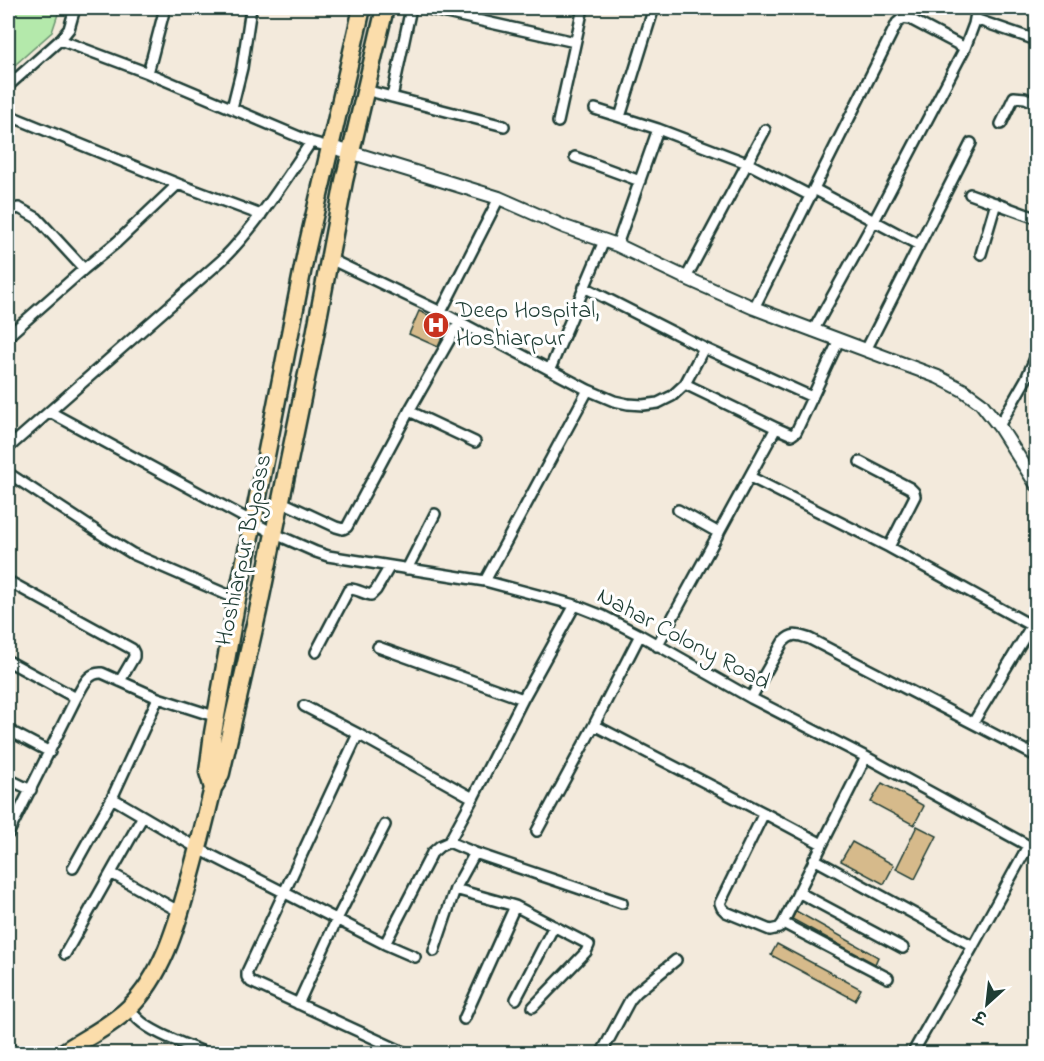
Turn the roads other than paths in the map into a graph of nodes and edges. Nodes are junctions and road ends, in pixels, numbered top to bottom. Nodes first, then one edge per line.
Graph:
1 (75, 8) edge
2 (165, 8) edge
3 (250, 8) edge
4 (362, 8) edge
5 (385, 8) edge
6 (411, 8) edge
7 (424, 8) edge
8 (583, 8) edge
9 (977, 8) edge
10 (652, 14) dead end
11 (975, 19) junction
12 (60, 40) junction
13 (1036, 40) edge
14 (575, 42) junction
15 (966, 48) junction
16 (148, 73) junction
17 (8, 86) edge
18 (365, 90) junction
19 (392, 96) junction
20 (1036, 103) edge
21 (232, 108) junction
22 (595, 109) dead end
23 (8, 115) edge
24 (620, 117) junction
25 (558, 122) dead end
26 (1001, 124) dead end
27 (504, 126) dead end
28 (658, 129) junction
29 (765, 130) dead end
30 (311, 142) junction
31 (971, 143) dead end
32 (330, 147) junction
33 (350, 152) junction
34 (575, 158) dead end
35 (747, 163) junction
36 (639, 181) junction
37 (178, 184) junction
38 (812, 193) junction
39 (970, 194) dead end
40 (500, 198) junction
41 (996, 203) junction
42 (8, 210) edge
43 (261, 215) junction
44 (1036, 218) edge
45 (874, 221) junction
46 (611, 243) junction
47 (919, 245) junction
48 (981, 254) dead end
49 (330, 259) junction
50 (84, 269) junction
51 (686, 278) junction
52 (584, 287) junction
53 (754, 308) junction
54 (441, 312) junction
55 (459, 323) junction
56 (813, 331) junction
57 (8, 336) edge
58 (839, 340) junction
59 (704, 348) junction
60 (866, 350) junction
61 (1036, 356) edge
62 (550, 369) junction
63 (1026, 379) junction
64 (686, 384) junction
65 (1036, 385) edge
66 (588, 390) junction
67 (812, 397) junction
68 (409, 411) junction
69 (50, 412) junction
70 (999, 426) junction
71 (776, 428) junction
72 (474, 441) dead end
73 (8, 448) edge
74 (860, 462) dead end
75 (8, 472) edge
76 (750, 477) junction
77 (1036, 484) edge
78 (280, 501) junction
79 (678, 510) dead end
80 (435, 514) dead end
81 (253, 522) junction
82 (273, 533) junction
83 (719, 533) junction
84 (889, 547) junction
85 (390, 566) junction
86 (407, 569) junction
87 (8, 581) edge
88 (484, 581) junction
89 (237, 599) junction
90 (575, 605) junction
91 (1034, 622) edge
92 (640, 635) junction
93 (657, 646) junction
94 (378, 647) dead end
95 (316, 652) dead end
96 (8, 661) edge
97 (120, 681) junction
98 (76, 698) junction
99 (158, 698) junction
100 (751, 698) junction
101 (523, 699) junction
102 (304, 706) dead end
103 (217, 717) junction
104 (973, 723) junction
105 (594, 724) junction
106 (8, 730) edge
107 (358, 734) junction
108 (50, 752) junction
109 (1036, 756) edge
110 (866, 757) junction
111 (8, 778) edge
112 (213, 788) junction
113 (31, 790) junction
114 (112, 798) junction
115 (473, 798) junction
116 (764, 813) junction
117 (143, 816) junction
118 (385, 825) dead end
119 (537, 831) dead end
120 (8, 834) edge
121 (449, 842) junction
122 (822, 844) junction
123 (1032, 848) edge
124 (199, 849) junction
125 (475, 853) junction
126 (814, 859) junction
127 (73, 868) dead end
128 (111, 873) junction
129 (455, 889) junction
130 (284, 892) junction
131 (798, 892) junction
132 (622, 903) dead end
133 (515, 906) junction
134 (180, 912) junction
135 (337, 919) junction
136 (783, 922) junction
137 (554, 926) junction
138 (385, 944) junction
139 (973, 946) junction
140 (903, 948) dead end
141 (434, 951) dead end
142 (65, 954) dead end
143 (415, 957) dead end
144 (675, 960) dead end
145 (888, 978) dead end
146 (516, 999) dead end
147 (298, 1004) junction
148 (533, 1007) dead end
149 (130, 1008) junction
150 (464, 1019) dead end
151 (8, 1048) edge
152 (11, 1053) edge
153 (61, 1053) edge
154 (208, 1053) edge
155 (408, 1053) edge
156 (601, 1053) edge
157 (912, 1053) edge

1 - 12 street
2 - 16 street
3 - 21 street
4 - 32 highway
5 - 18 highway, Hoshiarpur Bypass
6 - 19 street
7 - 14 street
8 - 14 street
9 - 11 street
10 - 24 street
11 - 13 street
11 - 15 street
12 - 16 street
12 - 17 street
14 - 25 street
15 - 38 street
15 - 45 street
16 - 21 street
18 - 19 street
18 - 33 highway, Hoshiarpur Bypass
19 - 27 street
20 - 26 street
21 - 30 street
22 - 24 street
23 - 37 street
24 - 28 street
28 - 35 street
28 - 36 street
29 - 35 street
30 - 32 street
30 - 43 street
31 - 47 street
32 - 33 street
32 - 81 highway
33 - 40 street
33 - 49 highway, Hoshiarpur Bypass
34 - 36 street
35 - 38 street
35 - 51 street
36 - 46 street
37 - 43 street
37 - 50 street
38 - 45 street
38 - 53 street
39 - 41 street
40 - 46 street
40 - 54 street
41 - 44 street
41 - 48 street
42 - 50 street
43 - 69 street
45 - 47 street
45 - 56 street
46 - 51 street
46 - 52 street
47 - 60 street
49 - 54 street
49 - 78 highway, Hoshiarpur Bypass
50 - 57 street
51 - 53 street
52 - 59 street
52 - 62 street
53 - 56 street
54 - 55 street
55 - 62 street
55 - 68 street
56 - 58 street
58 - 60 street
58 - 67 street
59 - 64 street
59 - 67 street
60 - 70 street
61 - 63 street
62 - 66 street
63 - 65 street
63 - 70 street
64 - 66 street
64 - 71 street
66 - 88 street
67 - 71 street
68 - 72 street
68 - 78 street
69 - 73 street
69 - 81 street, Nahar Colony Road
70 - 77 street
71 - 76 street
74 - 84 street
75 - 89 street
76 - 83 street
76 - 84 street
78 - 82 highway, Hoshiarpur Bypass
79 - 83 street
80 - 86 street
81 - 82 street, Nahar Colony Road
81 - 89 highway
82 - 85 street, Nahar Colony Road
82 - 112 highway, Hoshiarpur Bypass
83 - 93 street
84 - 91 street
85 - 86 street, Nahar Colony Road
85 - 95 street
86 - 88 street, Nahar Colony Road
87 - 97 street
88 - 90 street, Nahar Colony Road
89 - 103 highway
90 - 92 street, Nahar Colony Road
90 - 101 street
91 - 104 street
92 - 93 street, Nahar Colony Road
92 - 105 street
93 - 100 street, Nahar Colony Road
94 - 101 street
96 - 98 street
97 - 98 street
97 - 99 street
98 - 108 street
99 - 103 street
99 - 114 street
100 - 104 street
100 - 110 street, Nahar Colony Road
101 - 115 street
102 - 107 street
103 - 112 highway
104 - 109 street
105 - 116 street
105 - 119 street
106 - 108 street
107 - 115 street
107 - 130 street
108 - 113 street
110 - 122 street
110 - 123 street, Nahar Colony Road
111 - 113 street
112 - 124 highway, Hoshiarpur Bypass
113 - 120 street
114 - 117 street
114 - 127 street
115 - 121 street
116 - 122 street
116 - 136 street
117 - 124 street
117 - 128 street
118 - 135 street
121 - 125 street
121 - 138 street
122 - 126 street
123 - 139 street
124 - 130 street
124 - 134 highway, Hoshiarpur Bypass
125 - 129 street
125 - 132 street
126 - 131 street
126 - 139 street
128 - 134 street
128 - 142 street
129 - 133 street
129 - 141 street
130 - 135 street
130 - 147 street
131 - 136 street
131 - 140 street
133 - 137 street
133 - 150 street
134 - 149 highway, Hoshiarpur Bypass
135 - 138 street
135 - 147 street
136 - 145 street
137 - 146 street
137 - 148 street
138 - 143 street
139 - 157 street
144 - 156 street
147 - 155 street
149 - 153 highway, Hoshiarpur Bypass
149 - 154 street
151 - 152 street

